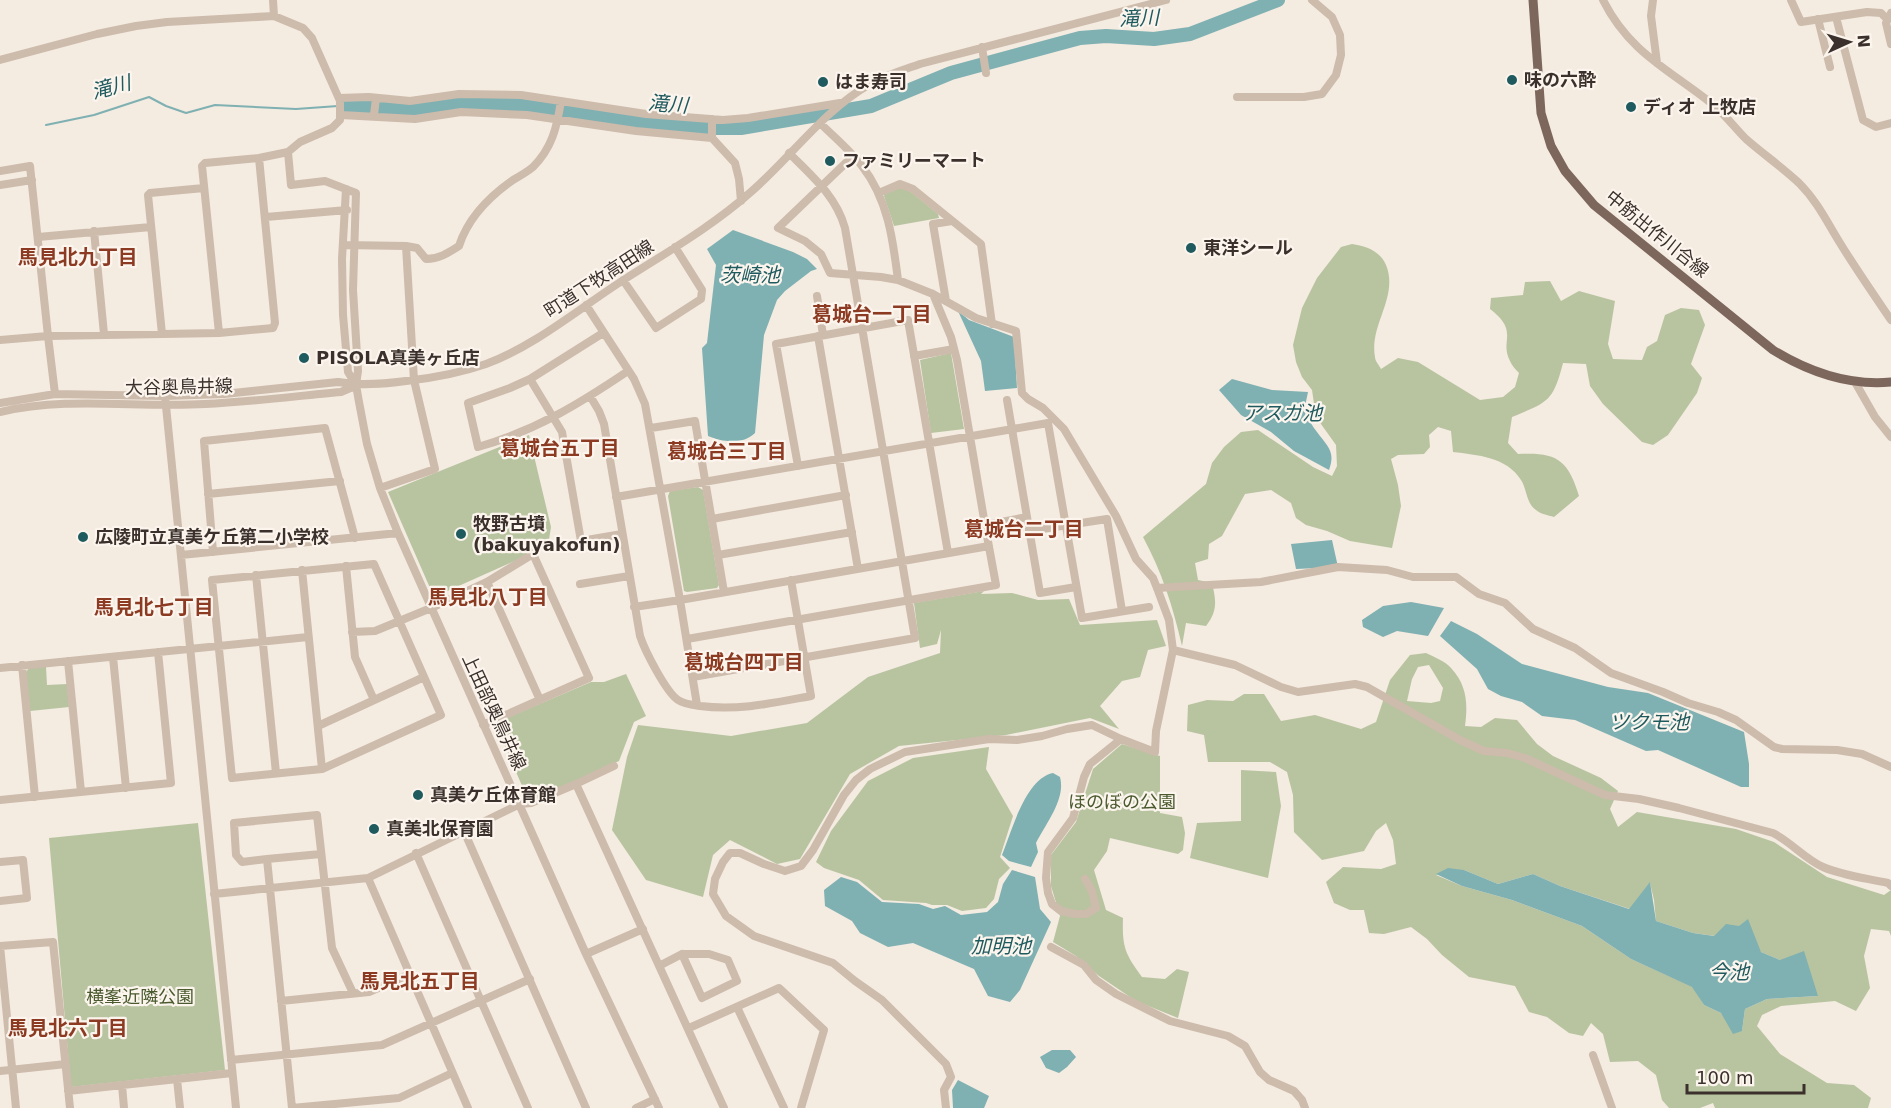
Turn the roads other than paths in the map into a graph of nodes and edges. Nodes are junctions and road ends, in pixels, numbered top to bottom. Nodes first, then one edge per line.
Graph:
1 (273, 0) edge
2 (1166, 0) edge
3 (1313, 0) edge
4 (1533, 0) edge
5 (1603, 0) edge
6 (1653, 0) edge
7 (1791, 0) edge
8 (1153, 2) edge
9 (274, 16) junction
10 (1889, 16) edge
11 (1836, 17) junction
12 (1818, 20) junction
13 (1891, 44) edge
14 (982, 51) junction
15 (0, 60) edge
16 (1657, 63) junction
17 (1830, 67) dead end
18 (986, 73) dead end
19 (1237, 97) dead end
20 (376, 98) junction
21 (340, 100) junction
22 (561, 101) junction
23 (842, 103) junction
24 (340, 115) junction
25 (374, 116) junction
26 (558, 119) junction
27 (712, 119) junction
28 (820, 123) junction
29 (1891, 123) edge
30 (712, 138) junction
31 (288, 152) junction
32 (789, 153) junction
33 (854, 156) junction
34 (259, 158) junction
35 (0, 171) edge
36 (32, 180) junction
37 (0, 185) edge
38 (822, 186) junction
39 (204, 188) junction
40 (345, 189) junction
41 (879, 193) junction
42 (741, 201) junction
43 (355, 209) junction
44 (345, 210) junction
45 (266, 217) junction
46 (952, 221) junction
47 (151, 226) junction
48 (94, 231) junction
49 (38, 237) junction
50 (343, 245) junction
51 (353, 245) junction
52 (406, 246) junction
53 (675, 248) junction
54 (853, 274) junction
55 (623, 280) junction
56 (898, 280) junction
57 (933, 294) junction
58 (817, 296) dead end
59 (946, 301) junction
60 (586, 305) junction
61 (1891, 320) edge
62 (992, 324) junction
63 (863, 328) junction
64 (219, 333) junction
65 (603, 333) junction
66 (104, 334) junction
67 (162, 334) junction
68 (48, 336) junction
69 (820, 336) junction
70 (0, 340) edge
71 (954, 348) junction
72 (914, 356) junction
73 (628, 371) junction
74 (530, 379) junction
75 (414, 380) junction
76 (1856, 382) junction
77 (1891, 382) edge
78 (357, 385) junction
79 (55, 394) junction
80 (590, 396) junction
81 (165, 400) junction
82 (1007, 400) dead end
83 (0, 403) edge
84 (0, 412) edge
85 (555, 417) junction
86 (651, 428) junction
87 (1012, 429) junction
88 (970, 436) junction
89 (1891, 437) edge
90 (929, 443) junction
91 (884, 451) junction
92 (840, 458) junction
93 (798, 466) junction
94 (340, 481) junction
95 (705, 482) junction
96 (380, 488) junction
97 (660, 489) junction
98 (208, 494) junction
99 (846, 495) junction
100 (616, 496) junction
101 (1027, 518) junction
102 (712, 519) junction
103 (985, 525) junction
104 (1065, 525) junction
105 (1029, 531) junction
106 (852, 532) junction
107 (398, 533) junction
108 (622, 534) junction
109 (355, 538) junction
110 (989, 546) junction
111 (213, 552) junction
112 (948, 553) junction
113 (181, 555) junction
114 (718, 555) junction
115 (902, 561) junction
116 (346, 566) junction
117 (858, 568) junction
118 (302, 570) junction
119 (256, 575) junction
120 (629, 576) junction
121 (791, 580) junction
122 (487, 582) junction
123 (580, 584) dead end
124 (1076, 587) junction
125 (1157, 588) junction
126 (724, 592) junction
127 (680, 600) junction
128 (909, 600) junction
129 (634, 607) junction
130 (1149, 607) dead end
131 (430, 608) junction
132 (1122, 611) junction
133 (798, 620) junction
134 (398, 621) junction
135 (352, 632) junction
136 (308, 637) junction
137 (687, 639) junction
138 (263, 642) junction
139 (218, 646) junction
140 (190, 649) junction
141 (1173, 650) junction
142 (159, 652) junction
143 (113, 657) junction
144 (804, 658) junction
145 (68, 661) junction
146 (22, 665) junction
147 (0, 668) edge
148 (424, 677) junction
149 (693, 677) junction
150 (374, 700) junction
151 (540, 700) junction
152 (697, 705) junction
153 (483, 725) junction
154 (318, 726) junction
155 (1121, 739) junction
156 (614, 766) dead end
157 (1891, 766) edge
158 (322, 769) junction
159 (276, 773) junction
160 (576, 784) junction
161 (126, 788) junction
162 (81, 792) junction
163 (35, 797) junction
164 (0, 800) edge
165 (520, 804) junction
166 (464, 831) junction
167 (416, 853) junction
168 (321, 854) junction
169 (267, 859) junction
170 (0, 862) edge
171 (368, 878) junction
172 (1085, 879) dead end
173 (325, 883) junction
174 (1891, 886) edge
175 (270, 888) junction
176 (214, 894) junction
177 (0, 901) edge
178 (643, 929) junction
179 (0, 946) edge
180 (1051, 947) dead end
181 (586, 954) junction
182 (682, 954) junction
183 (659, 966) junction
184 (410, 974) junction
185 (530, 979) junction
186 (353, 993) junction
187 (281, 1001) junction
188 (481, 1002) junction
189 (737, 1007) junction
190 (432, 1024) junction
191 (689, 1028) junction
192 (287, 1055) junction
193 (1593, 1055) dead end
194 (231, 1060) junction
195 (66, 1064) junction
196 (12, 1070) junction
197 (0, 1071) edge
198 (232, 1072) junction
199 (452, 1073) junction
200 (177, 1079) junction
201 (122, 1085) junction
202 (68, 1091) junction
203 (399, 1098) junction
204 (655, 1099) junction
205 (347, 1106) edge
206 (16, 1108) edge
207 (70, 1108) edge
208 (124, 1108) edge
209 (180, 1108) edge
210 (236, 1108) edge
211 (403, 1108) edge
212 (468, 1108) edge
213 (528, 1108) edge
214 (586, 1108) edge
215 (636, 1108) edge
216 (659, 1108) edge
217 (724, 1108) edge
218 (784, 1108) edge
219 (801, 1108) edge
220 (946, 1108) edge
221 (1305, 1108) edge
222 (1612, 1108) edge

1 - 9 street
2 - 8 street, 町道下牧高田線
3 - 19 street
4 - 76 main road, 中筋出作川合線
5 - 16 street
6 - 16 street
7 - 12 street
8 - 14 street, 町道下牧高田線
9 - 15 street
9 - 21 street
10 - 11 street
10 - 13 street
11 - 12 street
11 - 29 street
12 - 17 street
14 - 18 street
14 - 23 street, 町道下牧高田線
16 - 61 street
20 - 21 street
20 - 22 street
20 - 25 street
21 - 24 street
22 - 26 street
22 - 27 street
23 - 27 street
23 - 28 street, 町道下牧高田線
24 - 25 street
24 - 31 street
25 - 26 street
26 - 30 street
26 - 52 street
27 - 30 street
28 - 32 street, 町道下牧高田線
28 - 33 street
30 - 42 street
31 - 34 street
31 - 40 street
32 - 38 street
32 - 42 street, 町道下牧高田線
33 - 38 street
33 - 41 street
34 - 39 street
34 - 45 street
35 - 36 street
36 - 37 street
36 - 49 street
38 - 54 street
38 - 54 street
39 - 47 street
39 - 64 street
40 - 43 street
40 - 44 street
41 - 46 street
41 - 56 street
42 - 53 street, 町道下牧高田線
43 - 44 street
43 - 51 street
44 - 45 street
44 - 50 street
45 - 64 street
46 - 59 street
46 - 62 street
47 - 48 street
47 - 67 street
48 - 49 street
48 - 66 street
49 - 68 street
50 - 51 street
50 - 78 street
51 - 52 street
51 - 78 street
52 - 75 street
53 - 55 street, 町道下牧高田線
53 - 55 street
54 - 56 street
54 - 63 street
55 - 60 street, 町道下牧高田線
56 - 57 street
57 - 59 street
57 - 71 street
58 - 69 street
59 - 62 street
60 - 65 street
60 - 75 street, 町道下牧高田線
62 - 125 street
63 - 69 street
63 - 72 street
63 - 91 street
64 - 67 street
65 - 73 street
65 - 74 street
66 - 67 street
66 - 68 street
68 - 70 street
68 - 79 street
69 - 92 street
69 - 93 street
71 - 72 street
71 - 88 street
72 - 90 street
73 - 80 street
73 - 86 street
74 - 85 street
74 - 85 street
75 - 78 street, 町道下牧高田線
75 - 96 street
76 - 77 main road, 中筋出作川合線
76 - 89 street
78 - 81 street, 町道下牧高田線
78 - 96 street, 上田部奥鳥井線
79 - 81 street
79 - 83 street
80 - 85 street
80 - 100 street
81 - 84 street, 大谷奥鳥井線
81 - 113 street
82 - 87 street
85 - 108 street
86 - 95 street
86 - 97 street
87 - 88 street
87 - 101 street
87 - 104 street
88 - 90 street
88 - 103 street
90 - 91 street
90 - 112 street
91 - 92 street
91 - 115 street
92 - 93 street
92 - 99 street
93 - 95 street
94 - 98 street
94 - 98 street
94 - 109 street
95 - 97 street
95 - 102 street
96 - 107 street, 上田部奥鳥井線
97 - 100 street
97 - 127 street
98 - 111 street
99 - 102 street
99 - 106 street
100 - 108 street
101 - 103 street
101 - 105 street
102 - 114 street
103 - 110 street
104 - 105 street
104 - 124 street
104 - 132 street
105 - 124 street
106 - 114 street
106 - 117 street
107 - 109 street
107 - 131 street, 上田部奥鳥井線
108 - 120 street
109 - 111 street
110 - 112 street
110 - 128 street
111 - 113 street
112 - 115 street
113 - 140 street
114 - 126 street
115 - 117 street
115 - 128 street
116 - 118 street
116 - 134 street
116 - 135 street
117 - 121 street
118 - 119 street
118 - 136 street
119 - 138 street
119 - 139 street
120 - 123 street
120 - 129 street
121 - 126 street
121 - 133 street
122 - 131 street
122 - 151 street
122 - 151 street
124 - 132 street
125 - 141 street
125 - 157 street
126 - 127 street
127 - 129 street
127 - 137 street
128 - 133 street
128 - 144 street
129 - 152 street
130 - 132 street
131 - 134 street
131 - 153 street, 上田部奥鳥井線
133 - 137 street
133 - 144 street
134 - 135 street
134 - 148 street
135 - 150 street
136 - 138 street
136 - 154 street
137 - 149 street
138 - 139 street
138 - 159 street
139 - 140 street
139 - 159 street
140 - 142 street
140 - 176 street
141 - 155 street
141 - 174 street
142 - 143 street
142 - 161 street
143 - 145 street
143 - 161 street
144 - 149 street
144 - 152 street
145 - 146 street
145 - 162 street
146 - 147 street
146 - 163 street
148 - 150 street
148 - 158 street
149 - 152 street
150 - 154 street
151 - 153 street
153 - 165 street, 上田部奥鳥井線
154 - 158 street
155 - 172 street
155 - 220 street
156 - 160 street
158 - 159 street
160 - 165 street
160 - 178 street
161 - 162 street
162 - 163 street
163 - 164 street
165 - 166 street
165 - 181 street, 上田部奥鳥井線
166 - 167 street
166 - 185 street
167 - 171 street
167 - 188 street
168 - 169 street
168 - 169 street
168 - 173 street
169 - 175 street
170 - 177 street
171 - 173 street
171 - 184 street
173 - 175 street
173 - 186 street
175 - 176 street
175 - 187 street
176 - 194 street
178 - 181 street
178 - 183 street
179 - 195 street
179 - 196 street
180 - 221 street
181 - 204 street, 上田部奥鳥井線
182 - 182 street
182 - 183 street
183 - 191 street
184 - 186 street
184 - 190 street
185 - 188 street
185 - 214 street
186 - 187 street
187 - 192 street
188 - 190 street
188 - 213 street
189 - 191 street
189 - 218 street
189 - 219 street
190 - 192 street
190 - 199 street
191 - 217 street
192 - 194 street
192 - 205 street
193 - 222 street
194 - 198 street
195 - 196 street
195 - 202 street
196 - 197 street
196 - 206 street
198 - 200 street
198 - 210 street
199 - 203 street
199 - 212 street
200 - 201 street
200 - 209 street
201 - 202 street
201 - 208 street
202 - 207 street
203 - 205 street
203 - 211 street
204 - 215 street
204 - 216 street, 上田部奥鳥井線

